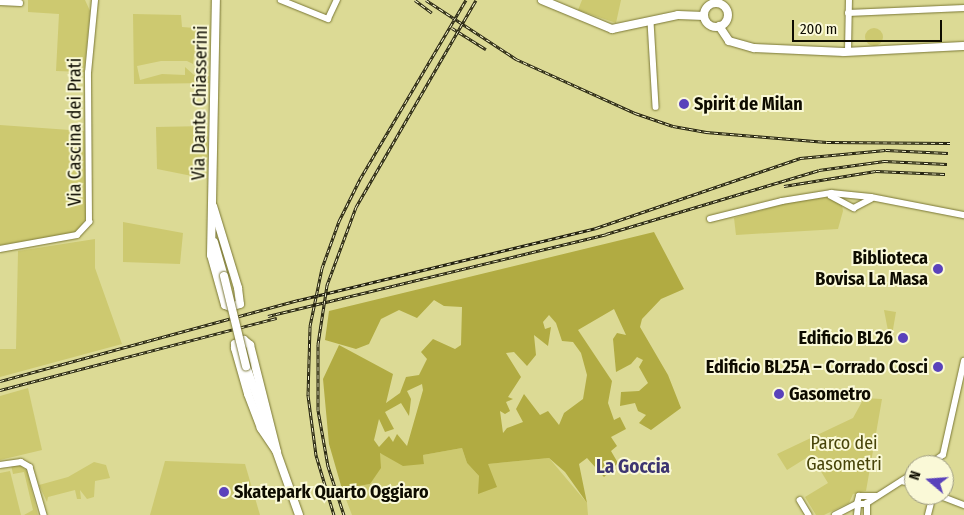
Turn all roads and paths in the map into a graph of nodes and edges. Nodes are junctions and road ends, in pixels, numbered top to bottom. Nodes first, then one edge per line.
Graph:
1 (216, 0) edge
2 (281, 0) edge
3 (337, 0) edge
4 (542, 0) edge
5 (849, 0) edge
6 (0, 2) edge
7 (20, 2) dead end
8 (93, 2) edge
9 (723, 3) edge
10 (964, 8) edge
11 (848, 13) junction
12 (704, 16) junction
13 (651, 22) junction
14 (719, 26) junction
15 (964, 46) edge
16 (848, 52) junction
17 (656, 106) dead end
18 (826, 195) junction
19 (850, 195) junction
20 (858, 196) junction
21 (875, 199) junction
22 (847, 204) junction
23 (860, 204) junction
24 (213, 206) junction
25 (964, 215) edge
26 (710, 219) dead end
27 (211, 236) junction
28 (224, 240) junction
29 (0, 249) edge
30 (224, 276) junction
31 (964, 361) edge
32 (277, 452) junction
33 (942, 455) edge
34 (0, 465) edge
35 (902, 481) edge
36 (864, 496) junction
37 (876, 496) junction
38 (800, 500) dead end
39 (867, 503) junction
40 (858, 505) junction
41 (837, 514) edge
42 (44, 515) edge
43 (299, 515) edge
44 (809, 515) edge
45 (849, 515) edge
46 (857, 515) edge
47 (867, 515) edge

1 - 24 street, Via Dante Chiasserini
2 - 3 street
4 - 13 street
5 - 11 street
6 - 7 street
8 - 29 street, Via Cascina dei Prati
9 - 12 street
9 - 14 street
10 - 11 street
11 - 16 street
12 - 13 street
12 - 14 street
13 - 17 street
14 - 16 street
15 - 16 street
18 - 19 street
18 - 22 street
18 - 26 street
19 - 20 street
19 - 22 street
20 - 21 street
20 - 23 street
21 - 23 street
21 - 25 street
22 - 23 street
24 - 27 street, Via Dante Chiasserini
24 - 28 street, Via Dante Chiasserini
27 - 28 street
27 - 28 street
27 - 30 street, Via Dante Chiasserini
28 - 30 street, Via Dante Chiasserini
30 - 32 street, Via Dante Chiasserini, bridge
31 - 33 street
32 - 32 street
32 - 43 street, Via Dante Chiasserini
34 - 42 street
35 - 37 street
36 - 37 street
36 - 39 street
36 - 40 street
37 - 39 street
38 - 44 street
39 - 40 street
39 - 47 street
40 - 41 street
40 - 46 street
41 - 45 street

